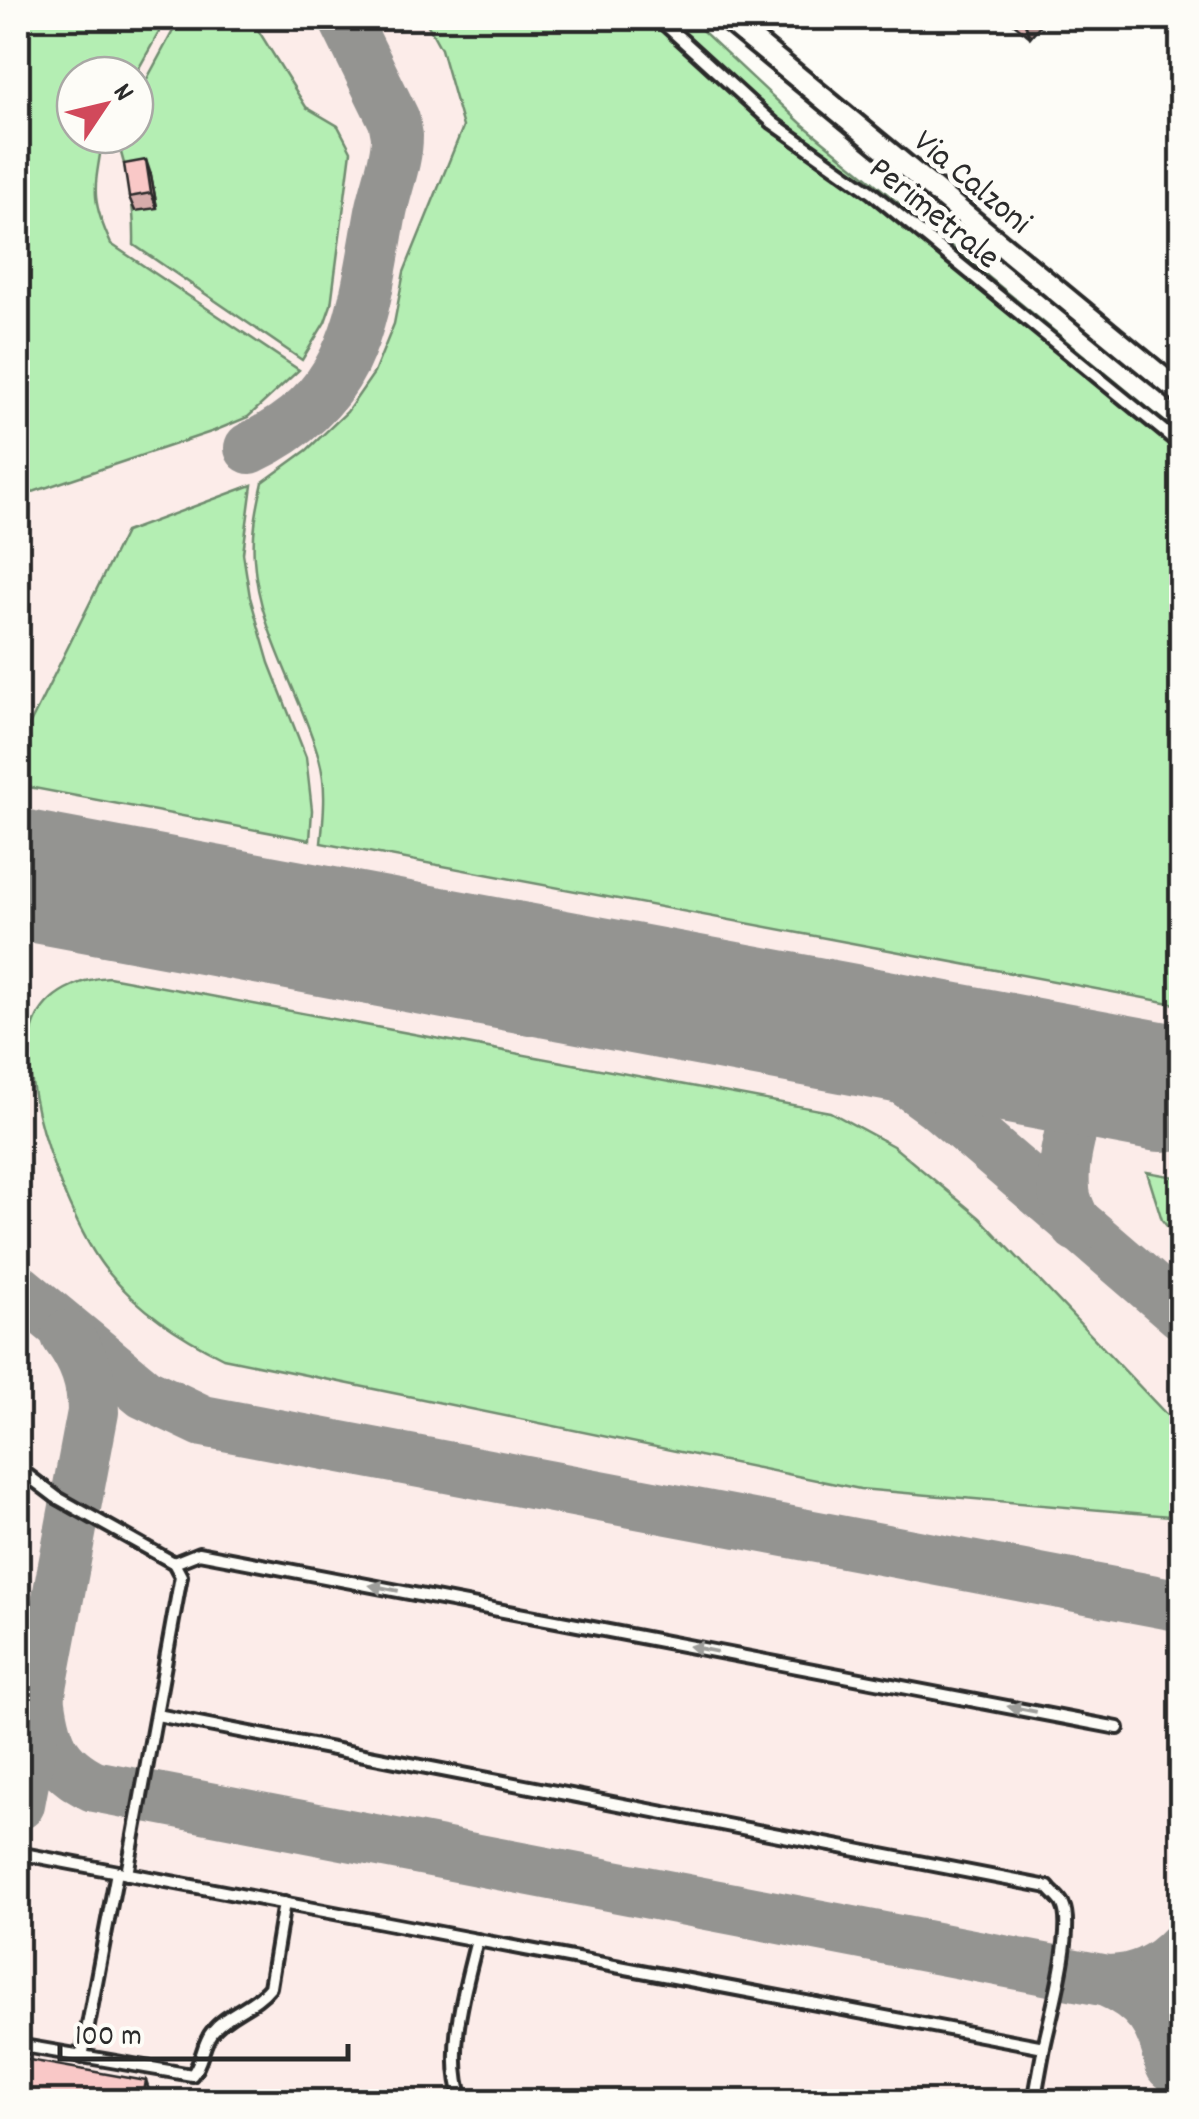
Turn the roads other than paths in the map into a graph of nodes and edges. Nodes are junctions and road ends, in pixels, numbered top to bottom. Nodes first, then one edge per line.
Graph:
1 (658, 18) edge
2 (726, 18) edge
3 (1182, 394) edge
4 (1182, 446) edge
5 (18, 1468) edge
6 (174, 1563) junction
7 (157, 1715) junction
8 (1118, 1728) dead end
9 (18, 1853) edge
10 (122, 1873) junction
11 (284, 1904) junction
12 (477, 1940) junction
13 (18, 2045) edge
14 (1044, 2047) junction
15 (82, 2058) junction
16 (462, 2102) edge
17 (1034, 2102) edge

1 - 4 lane, Perimetrale
2 - 3 street, Via Calzoni
5 - 6 lane
6 - 7 lane
8 -> 6 lane
7 - 10 lane
7 - 14 lane
9 - 10 lane
10 - 11 lane
10 - 15 lane
11 - 12 lane
11 - 15 lane
12 - 14 lane
12 - 16 lane
13 - 15 lane
14 - 17 lane

